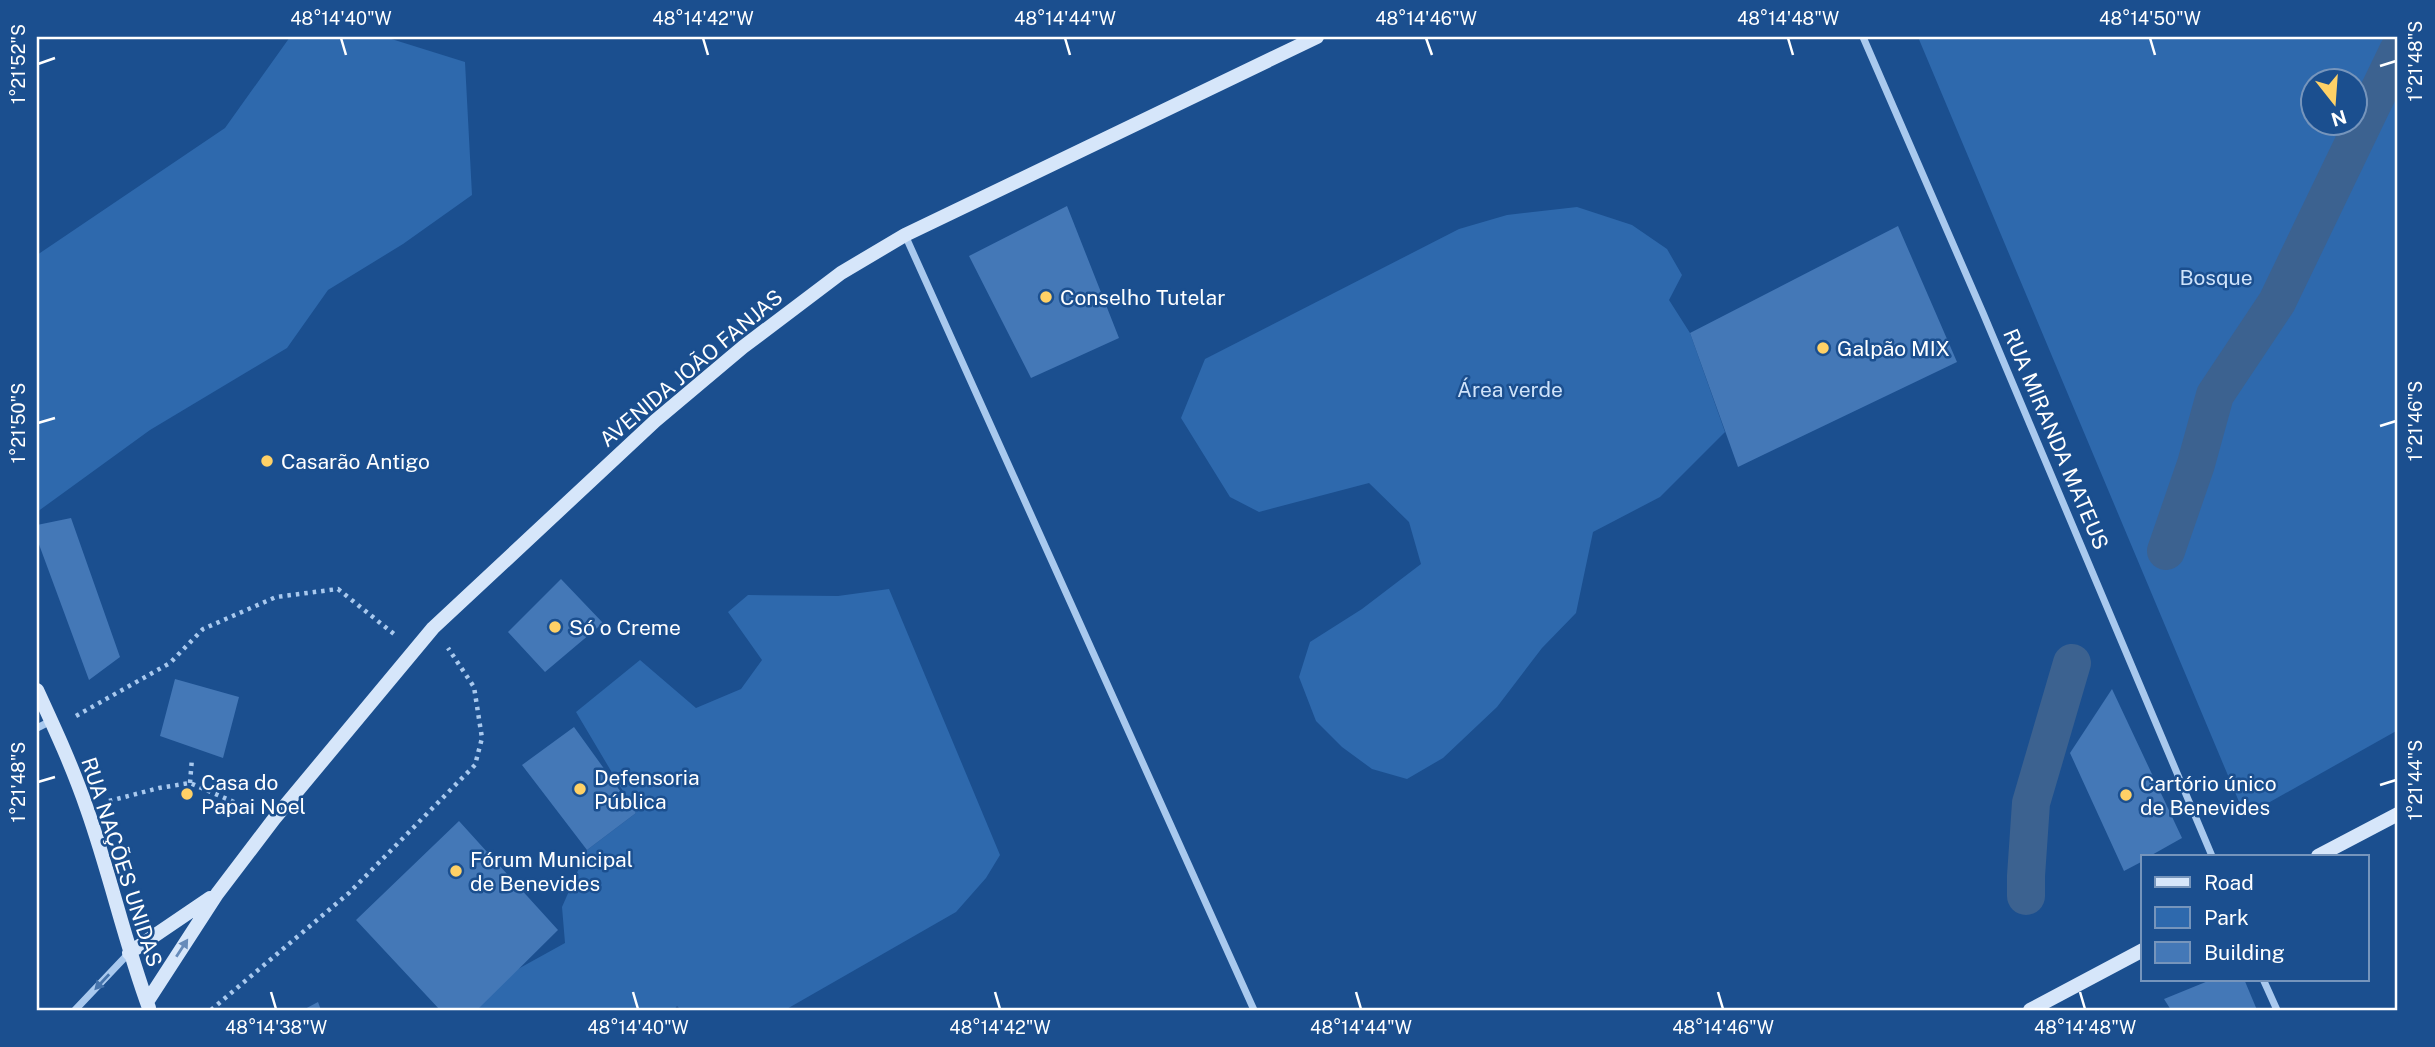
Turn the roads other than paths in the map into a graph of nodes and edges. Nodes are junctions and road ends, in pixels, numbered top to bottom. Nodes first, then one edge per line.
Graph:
1 (1317, 37) edge
2 (1863, 37) edge
3 (905, 236) junction
4 (37, 690) edge
5 (51, 721) junction
6 (37, 728) edge
7 (2398, 814) edge
8 (2212, 855) edge
9 (2320, 855) edge
10 (217, 894) junction
11 (2141, 951) edge
12 (129, 953) junction
13 (2264, 981) edge
14 (145, 1008) edge
15 (75, 1010) edge
16 (1254, 1010) edge
17 (2030, 1010) edge
18 (2277, 1010) edge

1 - 3 street, AVENIDA JOÃO FANJAS
2 - 8 street, RUA MIRANDA MATEUS
3 - 10 street, AVENIDA JOÃO FANJAS
3 - 16 street
4 - 5 street, RUA NAÇÕES UNIDAS
5 - 6 street
5 - 12 street, RUA NAÇÕES UNIDAS
7 - 9 street
10 - 12 street, AVENIDA JOÃO FANJAS
14 -> 10 street, AVENIDA JOÃO FANJAS
11 - 17 street
12 - 14 street, RUA NAÇÕES UNIDAS
12 -> 15 street
13 - 18 street

